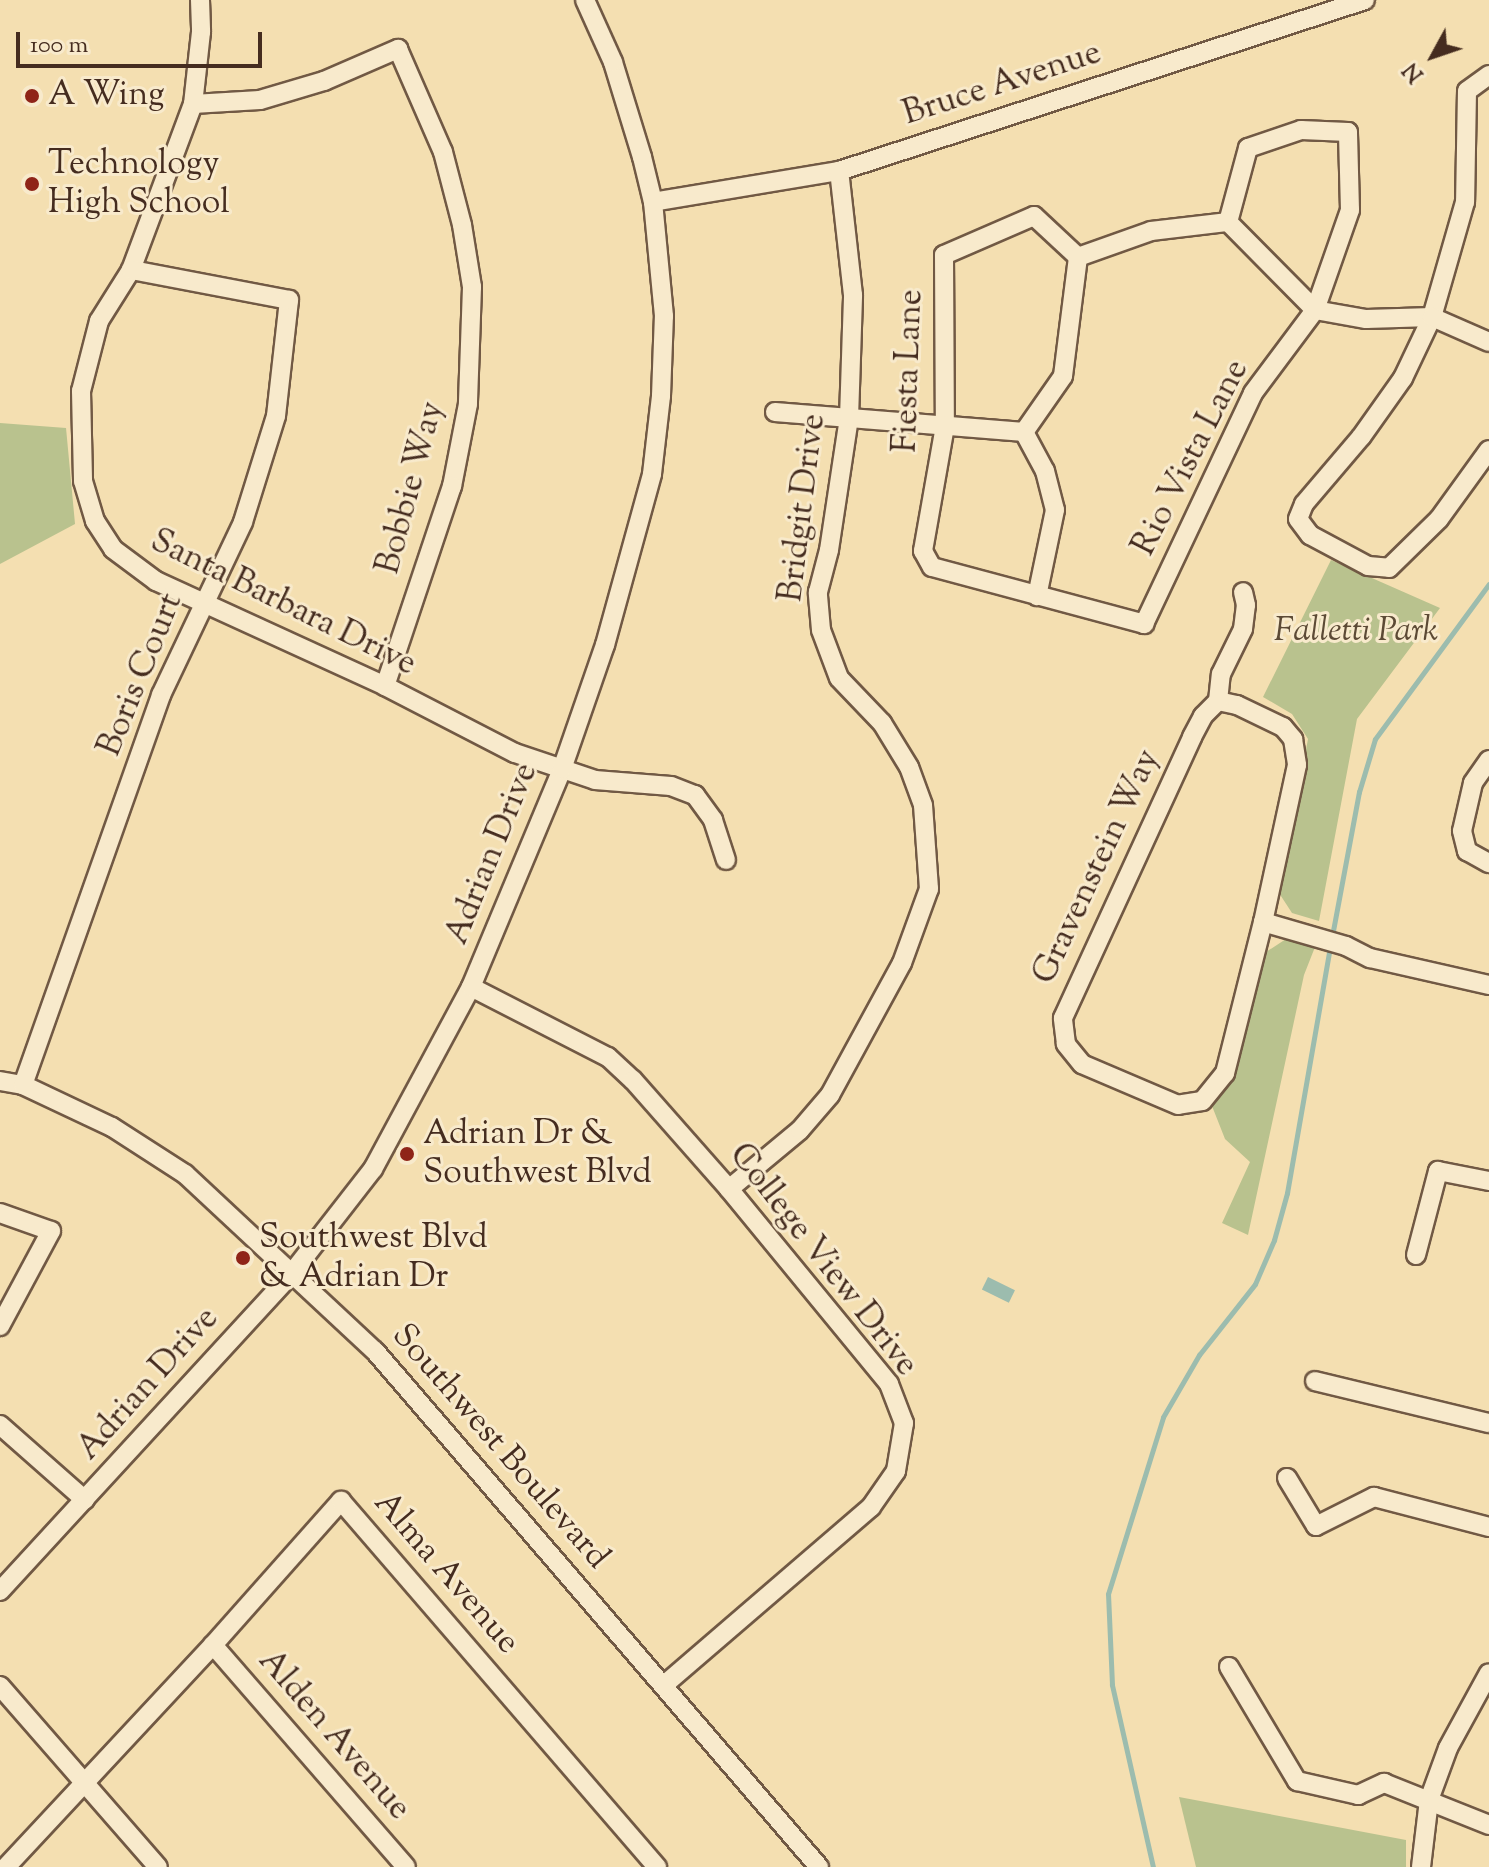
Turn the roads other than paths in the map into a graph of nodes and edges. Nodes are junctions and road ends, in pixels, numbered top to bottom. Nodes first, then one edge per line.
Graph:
1 (200, 0) edge
2 (585, 0) edge
3 (1365, 0) edge
4 (1339, 4) edge
5 (1489, 75) edge
6 (193, 104) junction
7 (839, 171) junction
8 (653, 202) junction
9 (1228, 222) junction
10 (1078, 257) junction
11 (131, 270) junction
12 (1315, 310) junction
13 (1432, 317) junction
14 (1489, 342) edge
15 (775, 412) dead end
16 (849, 418) junction
17 (945, 426) junction
18 (1024, 432) junction
19 (1489, 450) edge
20 (1243, 592) dead end
21 (1037, 596) junction
22 (205, 603) junction
23 (1144, 624) joint
24 (385, 686) junction
25 (1218, 701) junction
26 (1489, 760) edge
27 (562, 769) junction
28 (726, 860) dead end
29 (1489, 863) edge
30 (1263, 922) junction
31 (1489, 985) edge
32 (471, 987) junction
33 (0, 1081) edge
34 (23, 1085) junction
35 (1489, 1181) edge
36 (729, 1189) junction
37 (0, 1213) edge
38 (1416, 1255) dead end
39 (292, 1273) junction
40 (0, 1326) edge
41 (1315, 1381) dead end
42 (1489, 1423) edge
43 (0, 1425) edge
44 (1287, 1478) dead end
45 (85, 1500) junction
46 (1489, 1527) edge
47 (0, 1591) edge
48 (213, 1645) junction
49 (1229, 1667) dead end
50 (1489, 1673) edge
51 (665, 1684) junction
52 (0, 1686) edge
53 (85, 1782) junction
54 (1429, 1800) junction
55 (1489, 1825) edge
56 (6, 1867) edge
57 (158, 1867) edge
58 (406, 1867) edge
59 (657, 1867) edge
60 (819, 1867) edge
61 (1421, 1867) edge

1 - 6 street, Santa Barbara Drive
2 - 8 street, Adrian Drive
3 - 4 street, Bruce Avenue
4 - 7 street, Bruce Avenue
5 - 13 street
6 - 11 street, Santa Barbara Drive
6 - 24 street, Bobbie Way
7 - 8 street, Bruce Avenue
7 - 16 street, Bridgit Drive
8 - 27 street, Adrian Drive
9 - 10 street
9 - 12 street
9 - 12 street, Rio Vista Lane
10 - 17 street, Fiesta Lane
10 - 18 street
11 - 22 street, Santa Barbara Drive
11 - 22 street, Boris Court
12 - 13 street
12 - 23 street, Rio Vista Lane
13 - 14 street
13 - 19 street
15 - 16 street
16 - 17 street
16 - 36 street, Bridgit Drive
17 - 18 street
17 - 21 street, Fiesta Lane
18 - 21 street
20 - 25 street
21 - 23 street, Fiesta Lane
22 - 24 street, Santa Barbara Drive
22 - 34 street, Boris Court
24 - 27 street, Santa Barbara Drive
25 - 30 street, Gravenstein Way
25 - 30 street, Gravenstein Way
26 - 29 street
27 - 28 street, Santa Barbara Drive
27 - 32 street, Adrian Drive
30 - 31 street
32 - 36 street, College View Drive
32 - 39 street, Adrian Drive
33 - 34 street, Southwest Boulevard
34 - 39 street, Southwest Boulevard
35 - 38 street
36 - 51 street, College View Drive
37 - 40 street
39 - 45 street, Adrian Drive
39 - 51 street, Southwest Boulevard
41 - 42 street
43 - 45 street
44 - 46 street
45 - 47 street, Adrian Drive
48 - 53 street, Alma Avenue
48 - 58 street, Alden Avenue
48 - 59 street, Alma Avenue
49 - 54 street
50 - 54 street
51 - 60 street, Southwest Boulevard
52 - 53 street
53 - 56 street, Alma Avenue
53 - 57 street
54 - 55 street
54 - 61 street

